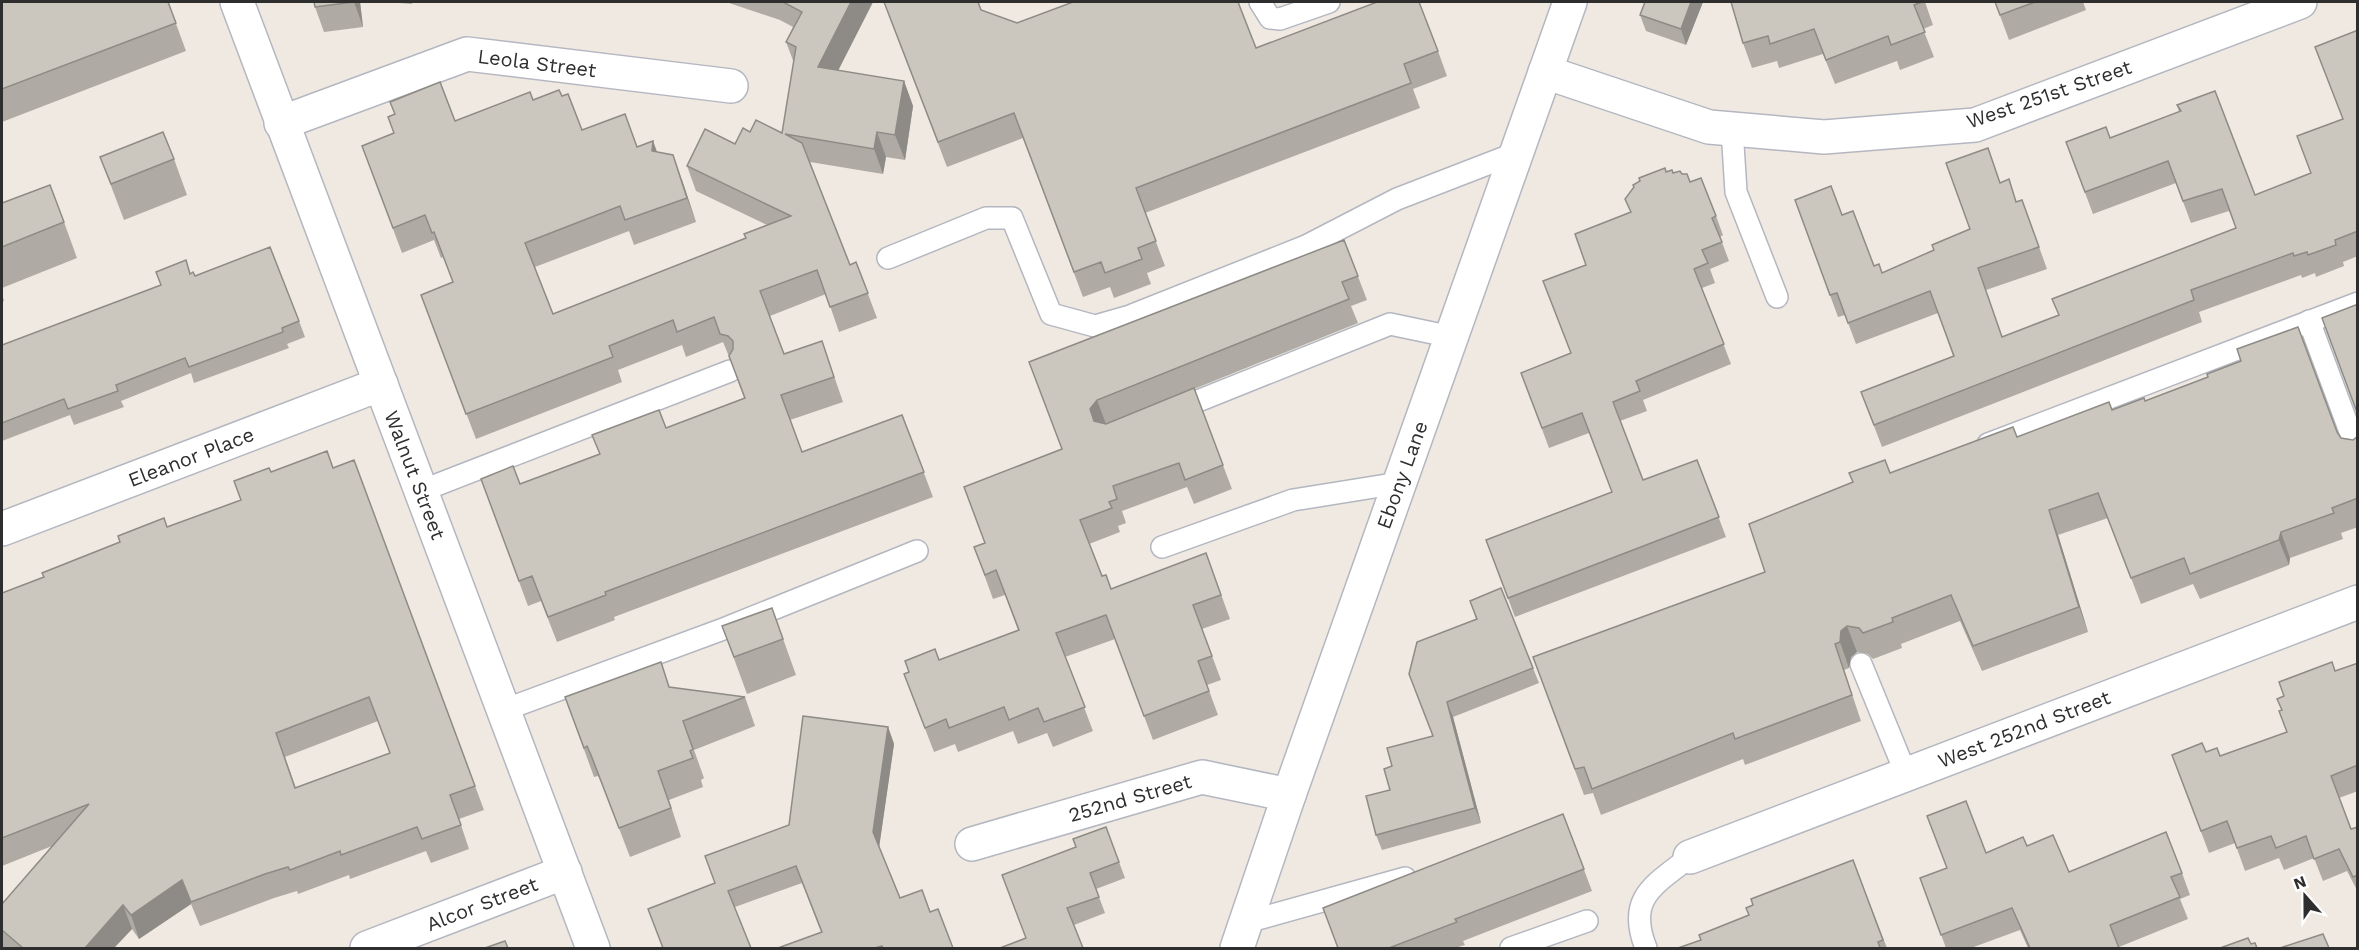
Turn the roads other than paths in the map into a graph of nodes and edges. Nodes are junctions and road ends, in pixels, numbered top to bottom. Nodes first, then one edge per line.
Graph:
1 (237, 2) edge
2 (1260, 2) edge
3 (1329, 2) edge
4 (1570, 2) edge
5 (2300, 2) edge
6 (1545, 72) junction
7 (732, 86) dead end
8 (281, 123) junction
9 (1732, 129) junction
10 (1516, 153) junction
11 (888, 258) dead end
12 (1777, 297) dead end
13 (2358, 303) edge
14 (2309, 321) junction
15 (1452, 337) junction
16 (730, 371) edge
17 (381, 384) junction
18 (1154, 419) edge
19 (1967, 452) edge
20 (2358, 453) edge
21 (1399, 483) junction
22 (421, 491) junction
23 (2, 529) edge
24 (1162, 547) dead end
25 (917, 551) dead end
26 (2358, 602) edge
27 (1861, 664) dead end
28 (504, 710) junction
29 (1906, 774) junction
30 (1288, 795) junction
31 (972, 844) dead end
32 (1690, 856) joint
33 (565, 872) junction
34 (1420, 874) edge
35 (1587, 921) dead end
36 (1242, 935) edge
37 (366, 948) edge
38 (593, 948) edge
39 (1511, 948) edge
40 (1646, 948) edge

1 - 8 street, Walnut Street
2 - 3 lane
4 - 6 street, Ebony Lane
5 - 9 street, West 251st Street
6 - 9 street, West 251st Street
6 - 10 street, Ebony Lane
7 - 8 street, Leola Street
8 - 17 street, Walnut Street
9 - 12 lane
10 - 11 lane
10 - 15 street, Ebony Lane
13 - 14 lane
14 - 19 lane
14 - 20 lane
15 - 18 lane
15 - 21 street, Ebony Lane
16 - 22 lane
17 - 22 street, Walnut Street
17 - 23 street, Eleanor Place
21 - 24 lane
21 - 30 street, Ebony Lane
22 - 28 street, Walnut Street
25 - 28 lane
26 - 29 street, West 252nd Street
27 - 29 lane
28 - 33 street, Walnut Street
29 - 32 street, West 252nd Street
30 - 31 street, 252nd Street
30 - 36 street, Ebony Lane
32 - 40 lane
33 - 37 street, Alcor Street
33 - 38 street, Walnut Street
34 - 36 lane
35 - 39 lane

